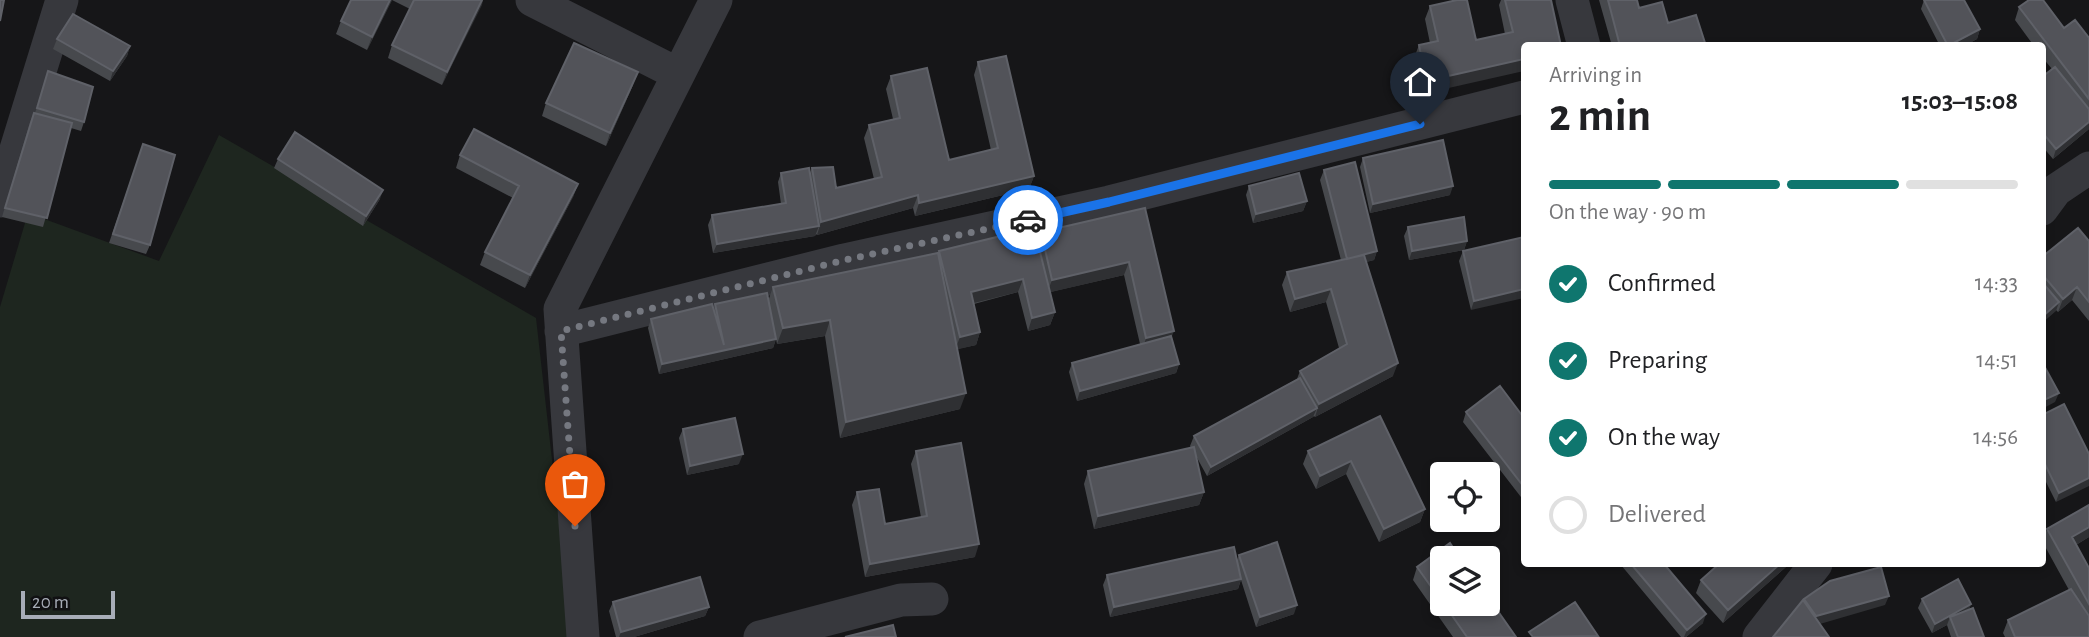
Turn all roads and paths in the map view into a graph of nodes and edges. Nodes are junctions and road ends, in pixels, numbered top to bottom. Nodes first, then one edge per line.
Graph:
1 (62, 0) edge
2 (532, 0) edge
3 (716, 0) edge
4 (1572, 0) edge
5 (1583, 42) edge
6 (678, 74) junction
7 (1521, 98) edge
8 (11, 132) edge
9 (2089, 167) edge
10 (0, 201) edge
11 (2046, 204) edge
12 (561, 331) junction
13 (1814, 567) edge
14 (932, 599) dead end
15 (583, 637) edge
16 (760, 637) edge
17 (1759, 637) edge

1 - 8 street
2 - 6 street
3 - 6 street
4 - 5 street
6 - 12 street
7 - 12 street
8 - 10 street
9 - 11 street
12 - 15 street
13 - 17 street
14 - 16 street

